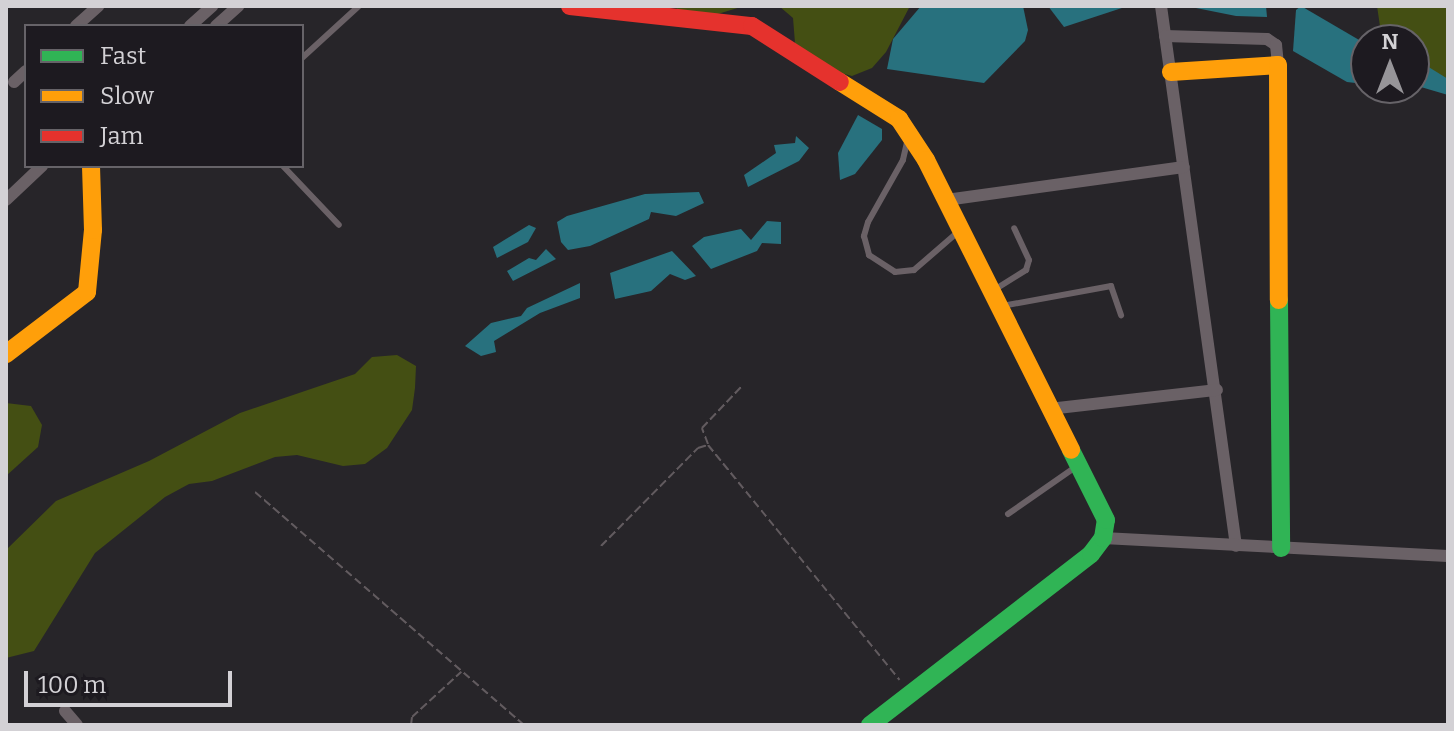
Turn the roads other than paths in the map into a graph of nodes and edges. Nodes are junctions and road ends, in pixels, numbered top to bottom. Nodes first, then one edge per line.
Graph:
1 (98, 6) edge
2 (212, 6) edge
3 (238, 6) edge
4 (359, 6) edge
5 (570, 6) edge
6 (1161, 6) edge
7 (78, 24) edge
8 (192, 24) edge
9 (218, 24) edge
10 (1165, 36) junction
11 (304, 56) edge
12 (1278, 65) junction
13 (1171, 72) junction
14 (24, 73) edge
15 (14, 82) dead end
16 (910, 131) junction
17 (1184, 167) junction
18 (40, 168) edge
19 (91, 168) edge
20 (285, 168) edge
21 (6, 200) edge
22 (946, 200) junction
23 (339, 225) dead end
24 (1014, 228) dead end
25 (961, 230) junction
26 (995, 299) junction
27 (1121, 315) dead end
28 (6, 354) edge
29 (1217, 390) junction
30 (1049, 409) junction
31 (1079, 465) junction
32 (1008, 514) dead end
33 (1103, 538) junction
34 (1236, 546) junction
35 (1281, 548) junction
36 (1448, 556) edge
37 (65, 711) dead end
38 (77, 725) edge
39 (870, 725) edge

1 - 7 street
2 - 8 street
3 - 9 street
4 - 11 lane
5 - 16 street
6 - 10 street
10 - 12 street
10 - 13 street
12 - 13 street
12 - 35 street
13 - 17 street
14 - 15 street
16 - 22 street
16 - 25 lane
17 - 22 street
17 - 29 street
18 - 21 street
19 - 28 street
20 - 23 lane
22 - 25 street
24 - 26 lane
25 - 26 street
26 - 27 lane
26 - 30 street
29 - 30 street
29 - 34 street
30 - 31 street
31 - 32 lane
31 - 33 street
33 - 34 street
33 - 39 street
34 - 35 street
35 - 36 street
37 - 38 street

